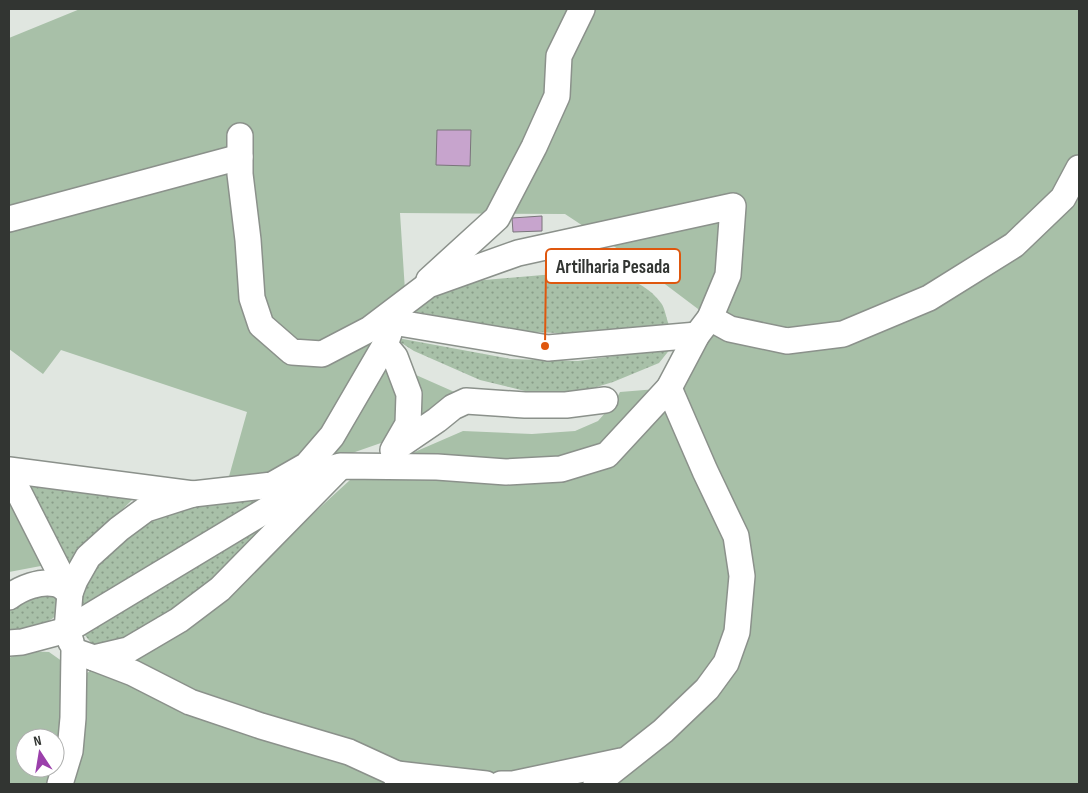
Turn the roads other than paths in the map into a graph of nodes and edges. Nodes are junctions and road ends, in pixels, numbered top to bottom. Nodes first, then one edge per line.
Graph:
1 (582, 9) edge
2 (1079, 168) edge
3 (9, 219) edge
4 (393, 324) junction
5 (704, 326) junction
6 (669, 388) junction
7 (605, 400) dead end
8 (393, 450) junction
9 (340, 466) junction
10 (9, 471) edge
11 (272, 486) junction
12 (193, 494) junction
13 (70, 593) junction
14 (9, 596) edge
15 (9, 643) edge
16 (78, 647) junction
17 (627, 760) junction
18 (400, 781) edge
19 (60, 784) edge
20 (486, 784) edge
21 (501, 784) edge
22 (596, 784) edge

1 - 4 lane
2 - 5 lane
3 - 4 lane
4 - 5 lane
4 - 5 lane
4 - 8 lane
4 - 11 lane
5 - 6 lane
6 - 9 lane
6 - 17 lane
7 - 8 lane
8 - 9 lane
9 - 11 lane
9 - 16 lane
9 - 16 lane
10 - 12 lane
10 - 13 lane
11 - 12 lane
12 - 13 lane
13 - 14 lane
13 - 16 lane
15 - 16 lane
16 - 18 lane
16 - 19 lane
17 - 21 lane
17 - 22 lane
18 - 20 lane

